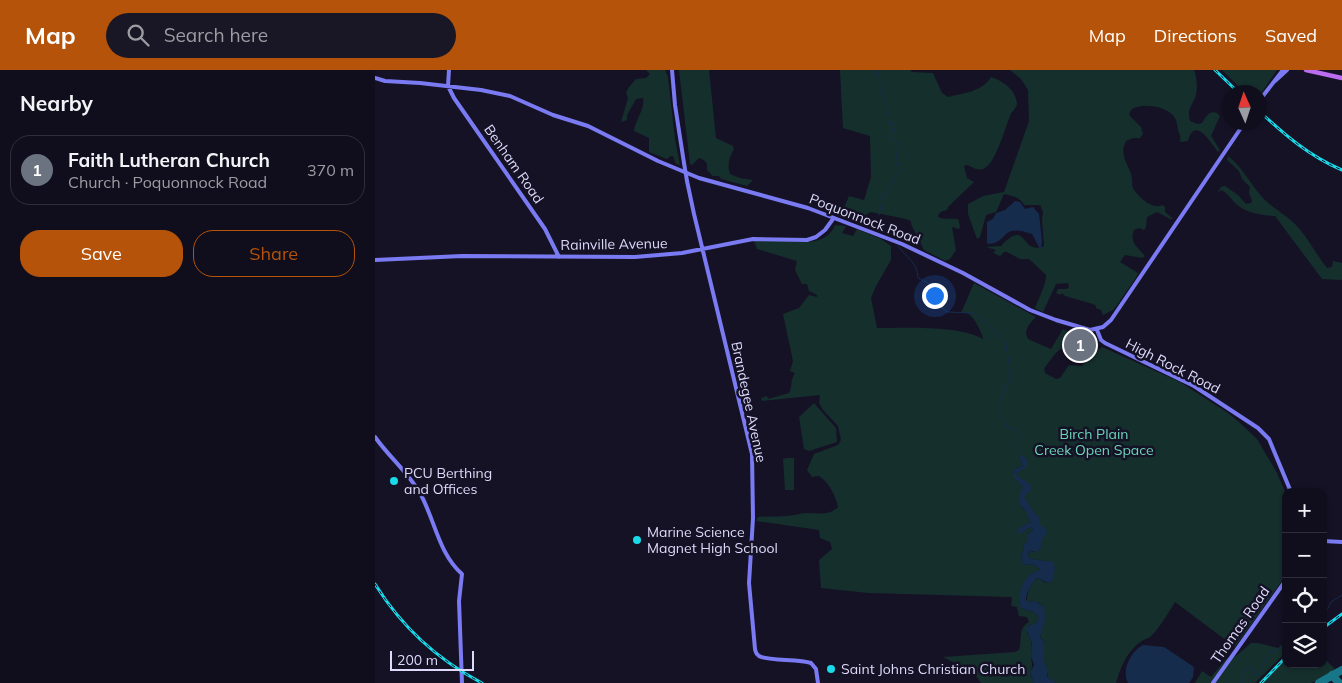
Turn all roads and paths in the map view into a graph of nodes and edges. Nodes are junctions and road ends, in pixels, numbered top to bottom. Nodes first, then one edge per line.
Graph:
1 (449, 70) edge
2 (672, 70) edge
3 (1283, 70) edge
4 (1287, 70) edge
5 (1306, 70) edge
6 (1342, 78) edge
7 (376, 79) edge
8 (1273, 82) junction
9 (448, 86) junction
10 (1267, 90) edge
11 (1240, 130) edge
12 (833, 218) junction
13 (703, 249) junction
14 (559, 257) junction
15 (375, 260) edge
16 (1097, 330) junction
17 (375, 437) edge
18 (1289, 488) edge
19 (1327, 541) edge
20 (1342, 542) edge
21 (1282, 586) edge
22 (462, 683) edge
23 (818, 683) edge
24 (1213, 683) edge

1 - 9 main road
2 - 13 main road, Brandegee Avenue, bridge
3 - 8 main road
4 - 8 main road
5 - 6 main road
7 - 9 main road, Poquonnock Road
8 - 10 main road
9 - 12 main road, Poquonnock Road
9 - 14 main road, Benham Road
11 - 16 main road
12 - 13 main road, Rainville Avenue
12 - 16 main road, Poquonnock Road
13 - 14 main road, Rainville Avenue
13 - 23 main road, Brandegee Avenue
14 - 15 main road, Rainville Avenue
16 - 18 main road, High Rock Road
17 - 22 main road
19 - 20 main road
21 - 24 main road, Thomas Road

